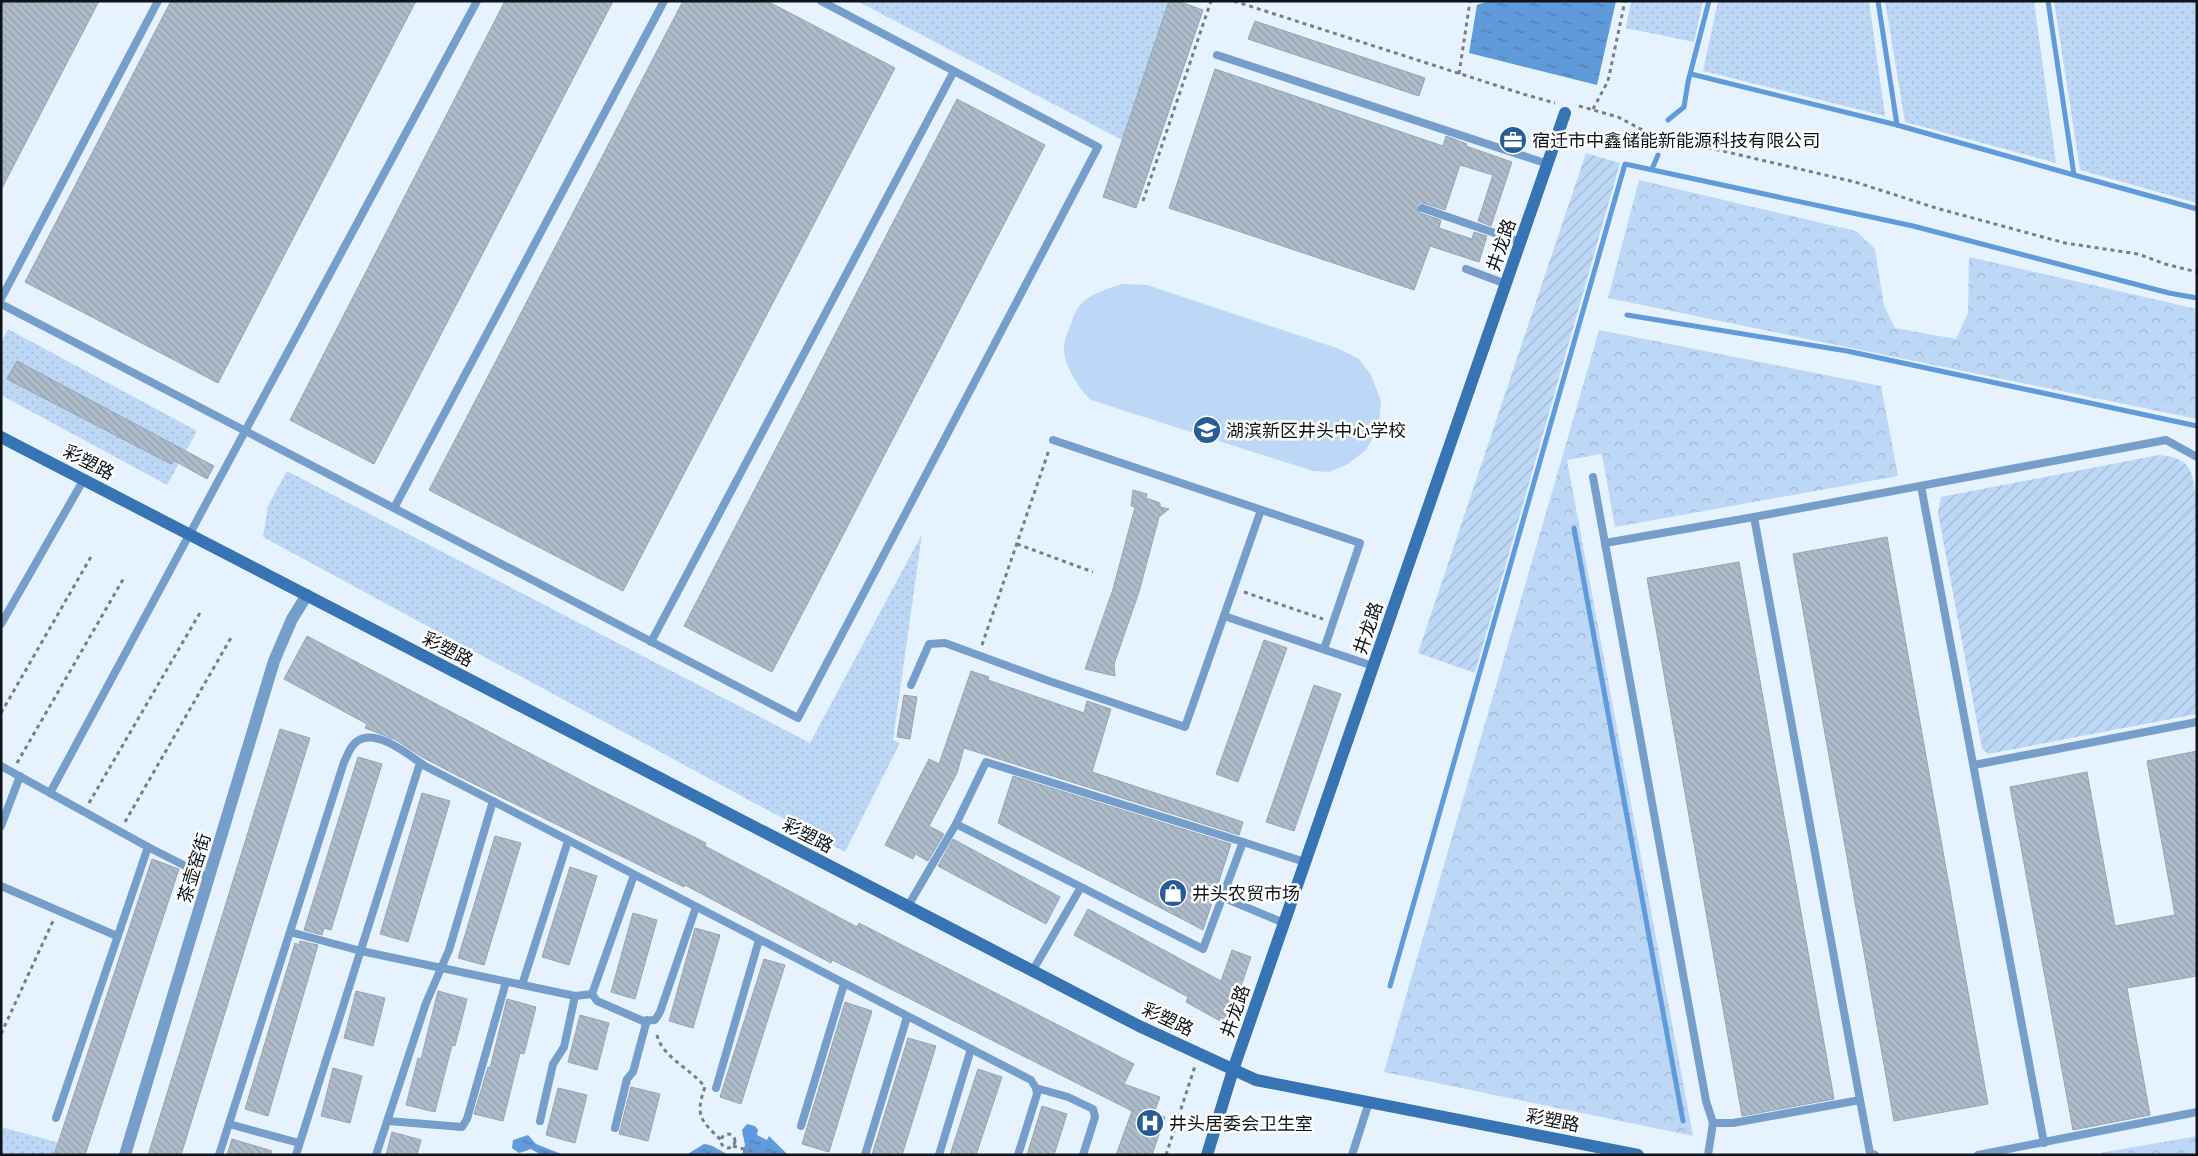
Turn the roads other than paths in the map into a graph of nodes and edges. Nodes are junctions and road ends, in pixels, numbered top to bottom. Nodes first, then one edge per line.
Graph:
1 (158, 1) edge
2 (477, 1) edge
3 (664, 1) edge
4 (821, 1) edge
5 (1217, 55) dead end
6 (954, 71) junction
7 (1566, 110) road end
8 (1548, 164) junction
9 (1422, 208) dead end
10 (1521, 242) junction
11 (1466, 269) dead end
12 (1506, 284) junction
13 (1, 300) edge
14 (1, 304) edge
15 (246, 432) junction
16 (1, 437) edge
17 (1052, 440) road end
18 (2197, 457) edge
19 (1593, 477) dead end
20 (84, 480) junction
21 (1922, 486) junction
22 (394, 508) junction
23 (1262, 510) junction
24 (1754, 518) junction
25 (191, 535) junction
26 (1605, 543) junction
27 (307, 595) junction
28 (1224, 616) junction
29 (1, 624) edge
30 (650, 642) junction
31 (1324, 649) junction
32 (1373, 666) junction
33 (912, 685) dead end
34 (2197, 722) edge
35 (420, 762) junction
36 (1974, 765) junction
37 (1, 766) edge
38 (20, 776) junction
39 (50, 793) junction
40 (492, 801) junction
41 (956, 824) junction
42 (1, 826) edge
43 (568, 841) junction
44 (1243, 842) junction
45 (148, 847) junction
46 (1305, 862) junction
47 (634, 875) junction
48 (209, 878) junction
49 (1, 886) edge
50 (1081, 886) junction
51 (1222, 897) junction
52 (908, 906) junction
53 (696, 907) junction
54 (1284, 924) junction
55 (290, 932) junction
56 (117, 936) junction
57 (759, 940) junction
58 (361, 951) junction
59 (442, 968) junction
60 (1033, 970) junction
61 (506, 982) junction
62 (844, 984) junction
63 (522, 985) junction
64 (592, 994) junction
65 (575, 996) junction
66 (907, 1017) junction
67 (651, 1020) junction
68 (971, 1049) junction
69 (1234, 1070) junction
70 (716, 1088) dead end
71 (1036, 1088) junction
72 (1860, 1100) junction
73 (1368, 1102) junction
74 (2197, 1112) edge
75 (56, 1118) dead end
76 (388, 1121) junction
77 (540, 1121) dead end
78 (1713, 1123) junction
79 (229, 1124) junction
80 (801, 1126) dead end
81 (615, 1128) dead end
82 (299, 1143) junction
83 (2044, 1143) junction
84 (126, 1155) edge
85 (219, 1155) edge
86 (296, 1155) edge
87 (376, 1155) edge
88 (865, 1155) edge
89 (939, 1155) edge
90 (1018, 1155) edge
91 (1083, 1155) edge
92 (1207, 1155) edge
93 (1352, 1155) edge
94 (1638, 1155) edge
95 (1708, 1155) edge
96 (1875, 1155) edge
97 (1978, 1155) edge

1 - 13 lane
2 - 15 lane
3 - 22 lane
4 - 6 lane
5 - 8 lane
6 - 30 lane
6 - 30 lane
7 - 8 street, 井龙路
8 - 10 street, 井龙路
9 - 10 lane
10 - 12 street, 井龙路
11 - 12 lane
12 - 32 street, 井龙路
14 - 15 lane
15 - 22 lane
15 - 25 lane
16 - 20 street, 彩塑路
17 - 23 lane
18 - 21 lane
19 - 26 lane
20 - 25 street, 彩塑路
20 - 29 lane
21 - 24 lane
21 - 36 lane
22 - 30 lane
23 - 28 lane
23 - 31 lane
24 - 26 lane
24 - 72 lane
25 - 27 street, 彩塑路
25 - 39 lane
26 - 78 lane
27 - 48 street, 茶壶窑街
27 - 52 street, 彩塑路
28 - 31 lane
28 - 33 lane
31 - 32 lane
32 - 46 street, 井龙路
34 - 36 lane
35 - 40 lane
35 - 55 lane
35 - 58 lane
36 - 83 lane
37 - 38 lane
38 - 39 lane
38 - 42 lane
39 - 45 lane
40 - 43 lane
40 - 59 lane
41 - 44 lane
41 - 50 lane
41 - 52 lane
43 - 47 lane
43 - 63 lane
44 - 46 lane
44 - 51 lane
45 - 48 lane
45 - 56 lane
46 - 54 street, 井龙路
47 - 53 lane
47 - 64 lane
48 - 84 street, 茶壶窑街
49 - 56 lane
50 - 51 lane
50 - 60 lane
51 - 54 lane
52 - 60 street, 彩塑路
53 - 57 lane
53 - 67 lane
54 - 69 street, 井龙路
55 - 58 lane
55 - 79 lane
56 - 75 lane
57 - 62 lane
57 - 70 lane
58 - 59 lane
58 - 82 lane
59 - 61 lane
59 - 76 lane
60 - 69 street, 彩塑路
61 - 63 lane
61 - 76 lane
62 - 66 lane
62 - 80 lane
63 - 65 lane
64 - 65 lane
64 - 67 lane
65 - 77 lane
66 - 68 lane
66 - 88 lane
67 - 81 lane
68 - 71 lane
68 - 89 lane
69 - 73 street, 彩塑路
69 - 92 street, 井龙路
71 - 90 lane
71 - 91 lane
72 - 78 lane
72 - 96 lane
73 - 93 lane
73 - 94 street, 彩塑路
74 - 83 lane
76 - 87 lane
78 - 95 lane
79 - 82 lane
79 - 85 lane
82 - 86 lane
83 - 97 lane

